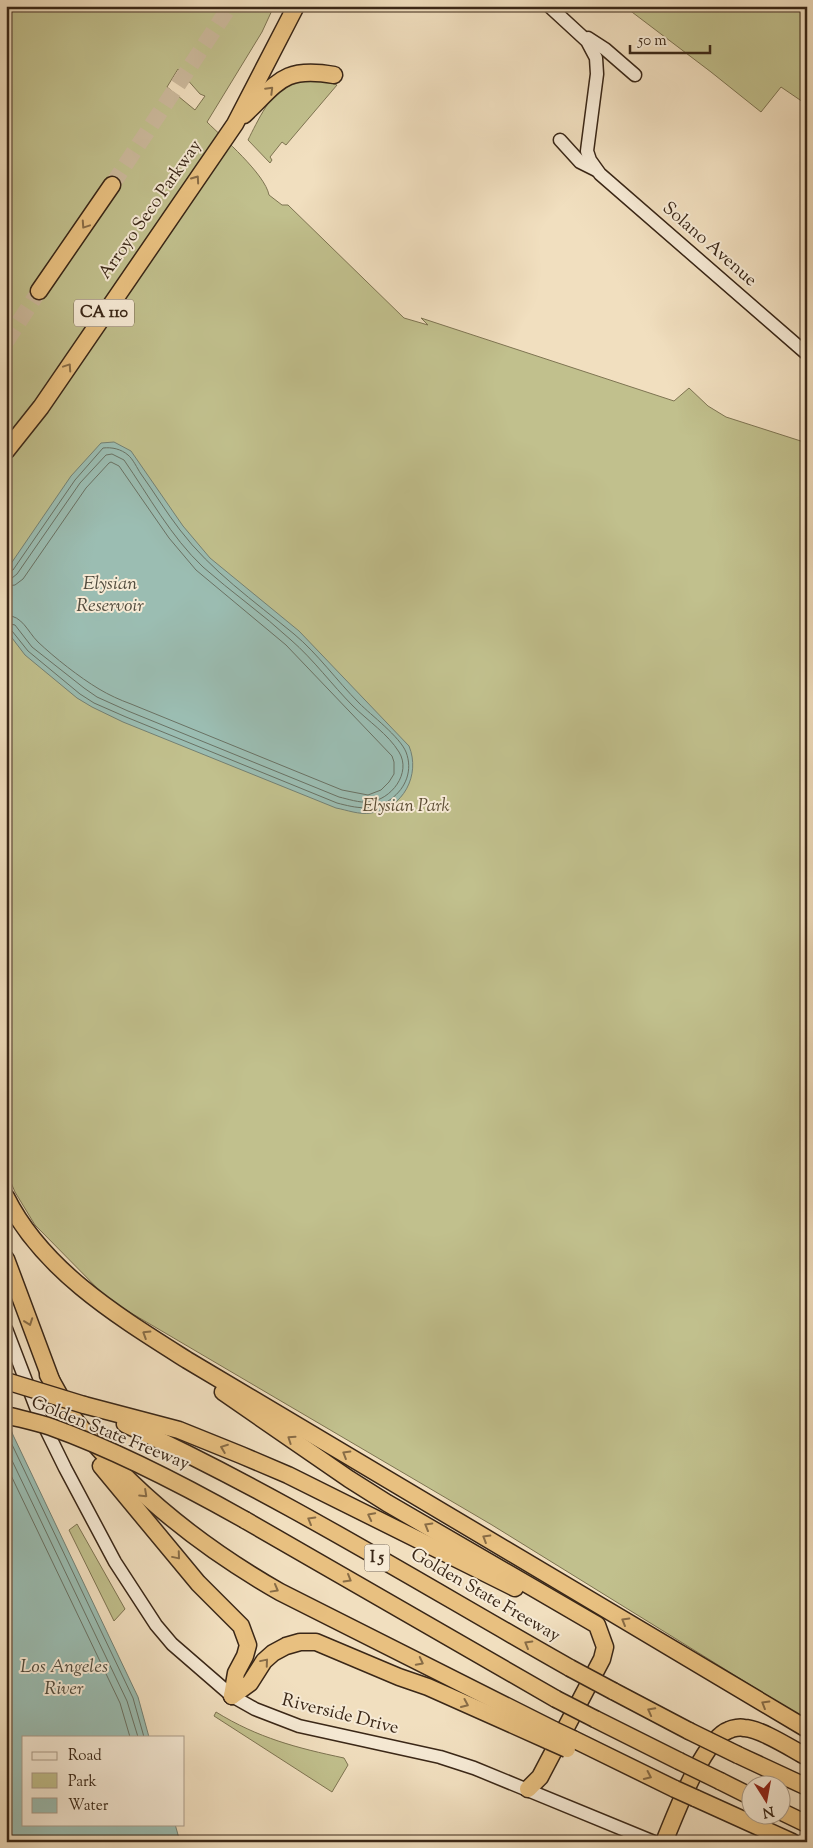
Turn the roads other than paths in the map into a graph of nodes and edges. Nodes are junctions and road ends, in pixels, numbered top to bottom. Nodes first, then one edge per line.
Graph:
1 (296, 6) edge
2 (550, 6) edge
3 (577, 30) junction
4 (334, 75) dead end
5 (635, 75) dead end
6 (235, 124) junction
7 (560, 140) dead end
8 (597, 171) junction
9 (112, 185) tunnel mouth
10 (39, 291) tunnel mouth
11 (807, 354) edge
12 (41, 407) junction
13 (6, 451) edge
14 (6, 458) edge
15 (6, 1197) edge
16 (6, 1259) edge
17 (6, 1329) edge
18 (187, 1360) junction
19 (48, 1375) junction
20 (6, 1381) edge
21 (84, 1405) junction
22 (6, 1415) edge
23 (601, 1635) junction
24 (232, 1696) junction
25 (807, 1729) edge
26 (552, 1736) junction
27 (807, 1757) edge
28 (807, 1787) edge
29 (528, 1789) junction
30 (740, 1791) edge
31 (790, 1816) edge
32 (807, 1824) edge
33 (654, 1842) edge
34 (664, 1842) edge
35 (792, 1842) edge

1 - 6 highway, Arroyo Seco Parkway / CA 110
2 - 3 main road
3 - 5 main road
3 - 8 main road, Solano Avenue
6 -> 4 highway
12 -> 6 highway, Arroyo Seco Parkway / CA 110
7 - 8 main road
8 - 11 main road, Solano Avenue
9 -> 10 highway
12 - 13 highway, Arroyo Seco Parkway / CA 110
12 - 14 highway
18 -> 15 highway
16 -> 19 highway
17 - 24 main road, Riverside Drive
23 -> 18 highway
25 -> 18 highway
19 -> 24 highway
19 -> 26 highway
20 - 21 highway, Golden State Freeway / I 5, bridge
23 -> 21 highway
28 -> 21 highway, Golden State Freeway / I 5, bridge
22 -> 30 highway, Golden State Freeway / I 5, bridge
23 - 29 highway
24 -> 26 highway
24 - 29 main road, Riverside Drive
26 -> 35 highway, bridge
27 - 34 highway
29 - 33 main road, Riverside Drive
31 - 32 highway

